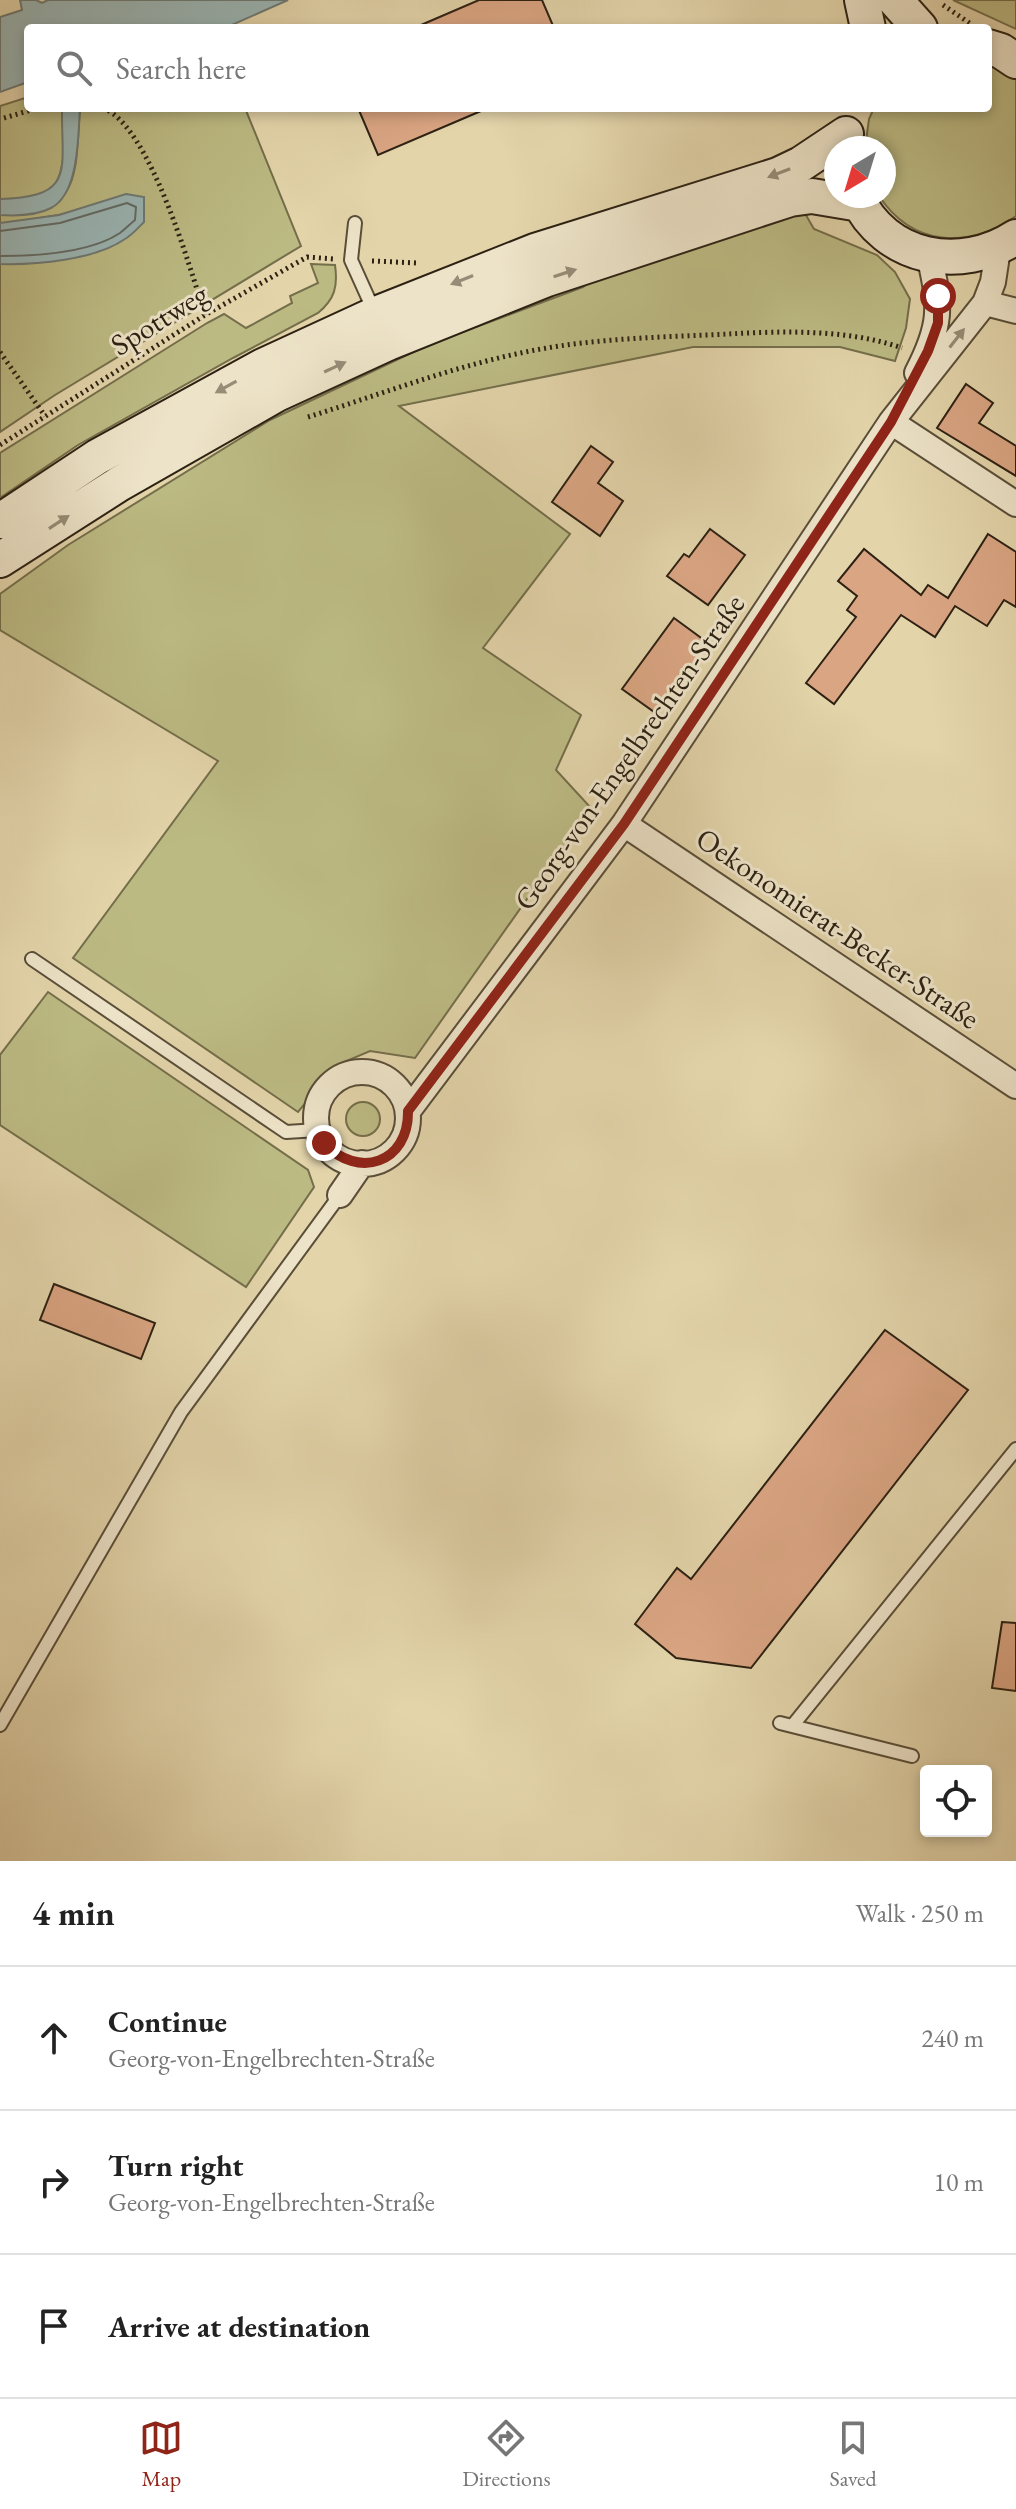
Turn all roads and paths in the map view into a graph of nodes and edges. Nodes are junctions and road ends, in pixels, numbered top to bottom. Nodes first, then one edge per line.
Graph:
1 (862, 0) edge
2 (895, 0) edge
3 (938, 0) edge
4 (867, 24) edge
5 (916, 24) edge
6 (969, 24) edge
7 (992, 48) edge
8 (1016, 61) edge
9 (24, 112) edge
10 (113, 112) edge
11 (4, 118) dead end
12 (848, 130) edge
13 (824, 197) edge
14 (863, 208) edge
15 (355, 223) dead end
16 (1007, 243) edge
17 (929, 255) junction
18 (351, 260) junction
19 (985, 303) junction
20 (1016, 311) edge
21 (205, 315) junction
22 (382, 328) junction
23 (907, 350) dead end
24 (0, 352) edge
25 (389, 392) dead end
26 (45, 416) junction
27 (891, 422) junction
28 (0, 445) edge
29 (1016, 504) edge
30 (0, 521) edge
31 (0, 560) edge
32 (624, 824) junction
33 (32, 959) dead end
34 (1016, 1086) edge
35 (408, 1111) junction
36 (318, 1130) junction
37 (362, 1163) junction
38 (340, 1195) joint
39 (1016, 1449) edge
40 (0, 1725) edge
41 (912, 1756) dead end

1 - 4 main road
2 - 5 main road
3 - 6 path
7 - 8 main road
9 - 11 path
10 - 21 path
12 -> 22 main road
22 -> 13 main road
14 - 17 main road
15 - 18 lane
16 - 17 main road
16 - 19 street, Georg-von-Engelbrechten-Straße
17 - 27 street, Georg-von-Engelbrechten-Straße
18 - 21 path, Spottweg
18 - 22 lane
19 - 20 street
27 -> 19 street, Georg-von-Engelbrechten-Straße
21 - 26 path, Spottweg
22 -> 30 main road
31 -> 22 main road
23 - 25 path
24 - 26 path
26 - 28 path, Spottweg
27 - 29 street
27 - 32 street, Georg-von-Engelbrechten-Straße
32 - 34 street, Oekonomierat-Becker-Straße
32 - 35 street, Georg-von-Engelbrechten-Straße
33 - 36 lane
35 - 36 street
35 - 37 street, Georg-von-Engelbrechten-Straße
36 - 37 street
37 - 38 street
38 - 40 lane
39 - 41 lane

